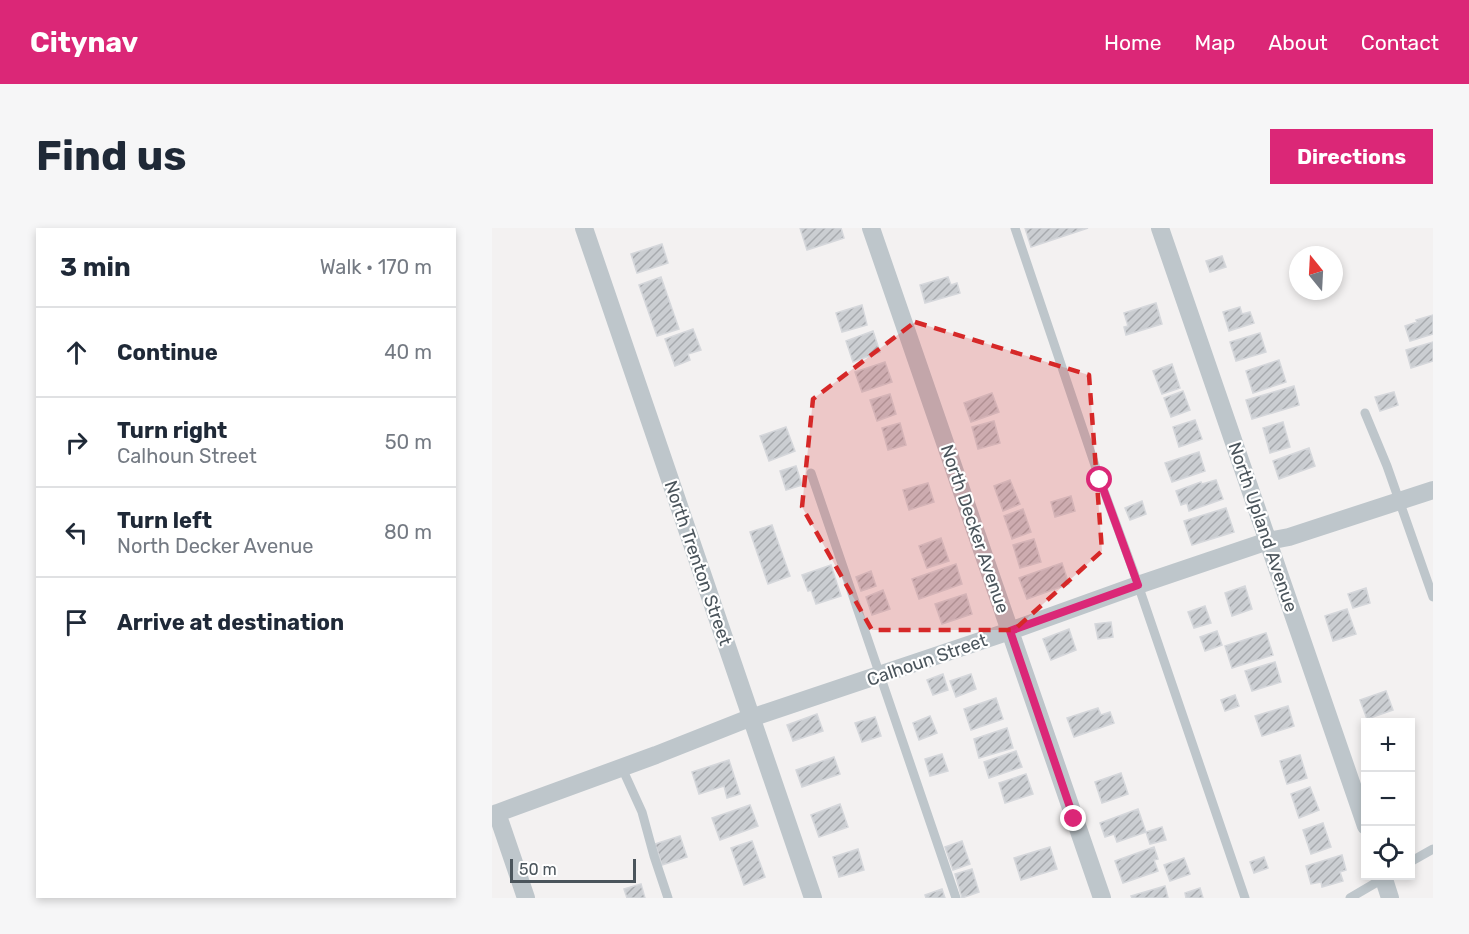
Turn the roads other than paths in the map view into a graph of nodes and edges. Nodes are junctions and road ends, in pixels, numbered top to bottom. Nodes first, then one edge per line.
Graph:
1 (584, 228) edge
2 (871, 228) edge
3 (1015, 228) edge
4 (1161, 228) edge
5 (1365, 413) dead end
6 (811, 473) dead end
7 (1433, 490) edge
8 (1399, 502) junction
9 (1268, 541) junction
10 (1138, 585) junction
11 (1433, 597) edge
12 (1010, 631) junction
13 (880, 675) junction
14 (752, 719) junction
15 (622, 768) junction
16 (494, 814) edge
17 (1361, 814) edge
18 (1433, 849) edge
19 (1415, 859) edge
20 (1380, 880) edge
21 (1386, 880) edge
22 (526, 898) edge
23 (668, 898) edge
24 (813, 898) edge
25 (956, 898) edge
26 (1102, 898) edge
27 (1245, 898) edge
28 (1350, 898) edge
29 (1390, 898) edge

1 - 14 street, North Trenton Street
2 - 12 street, North Decker Avenue
3 - 10 lane
4 - 9 street, North Upland Avenue
5 - 8 lane
6 - 13 lane
7 - 8 street, Calhoun Street
8 - 9 street, Calhoun Street
8 - 11 lane
9 - 10 street, Calhoun Street
9 - 17 street, North Upland Avenue
10 - 12 street, Calhoun Street
10 - 27 lane
12 - 13 street, Calhoun Street
12 - 26 street, North Decker Avenue
13 - 14 street, Calhoun Street
13 - 25 lane
14 - 15 street, Calhoun Street
14 - 24 street, North Trenton Street
15 - 16 street, Calhoun Street
15 - 23 lane
16 - 22 street
18 - 19 lane
20 - 28 lane
21 - 29 street

